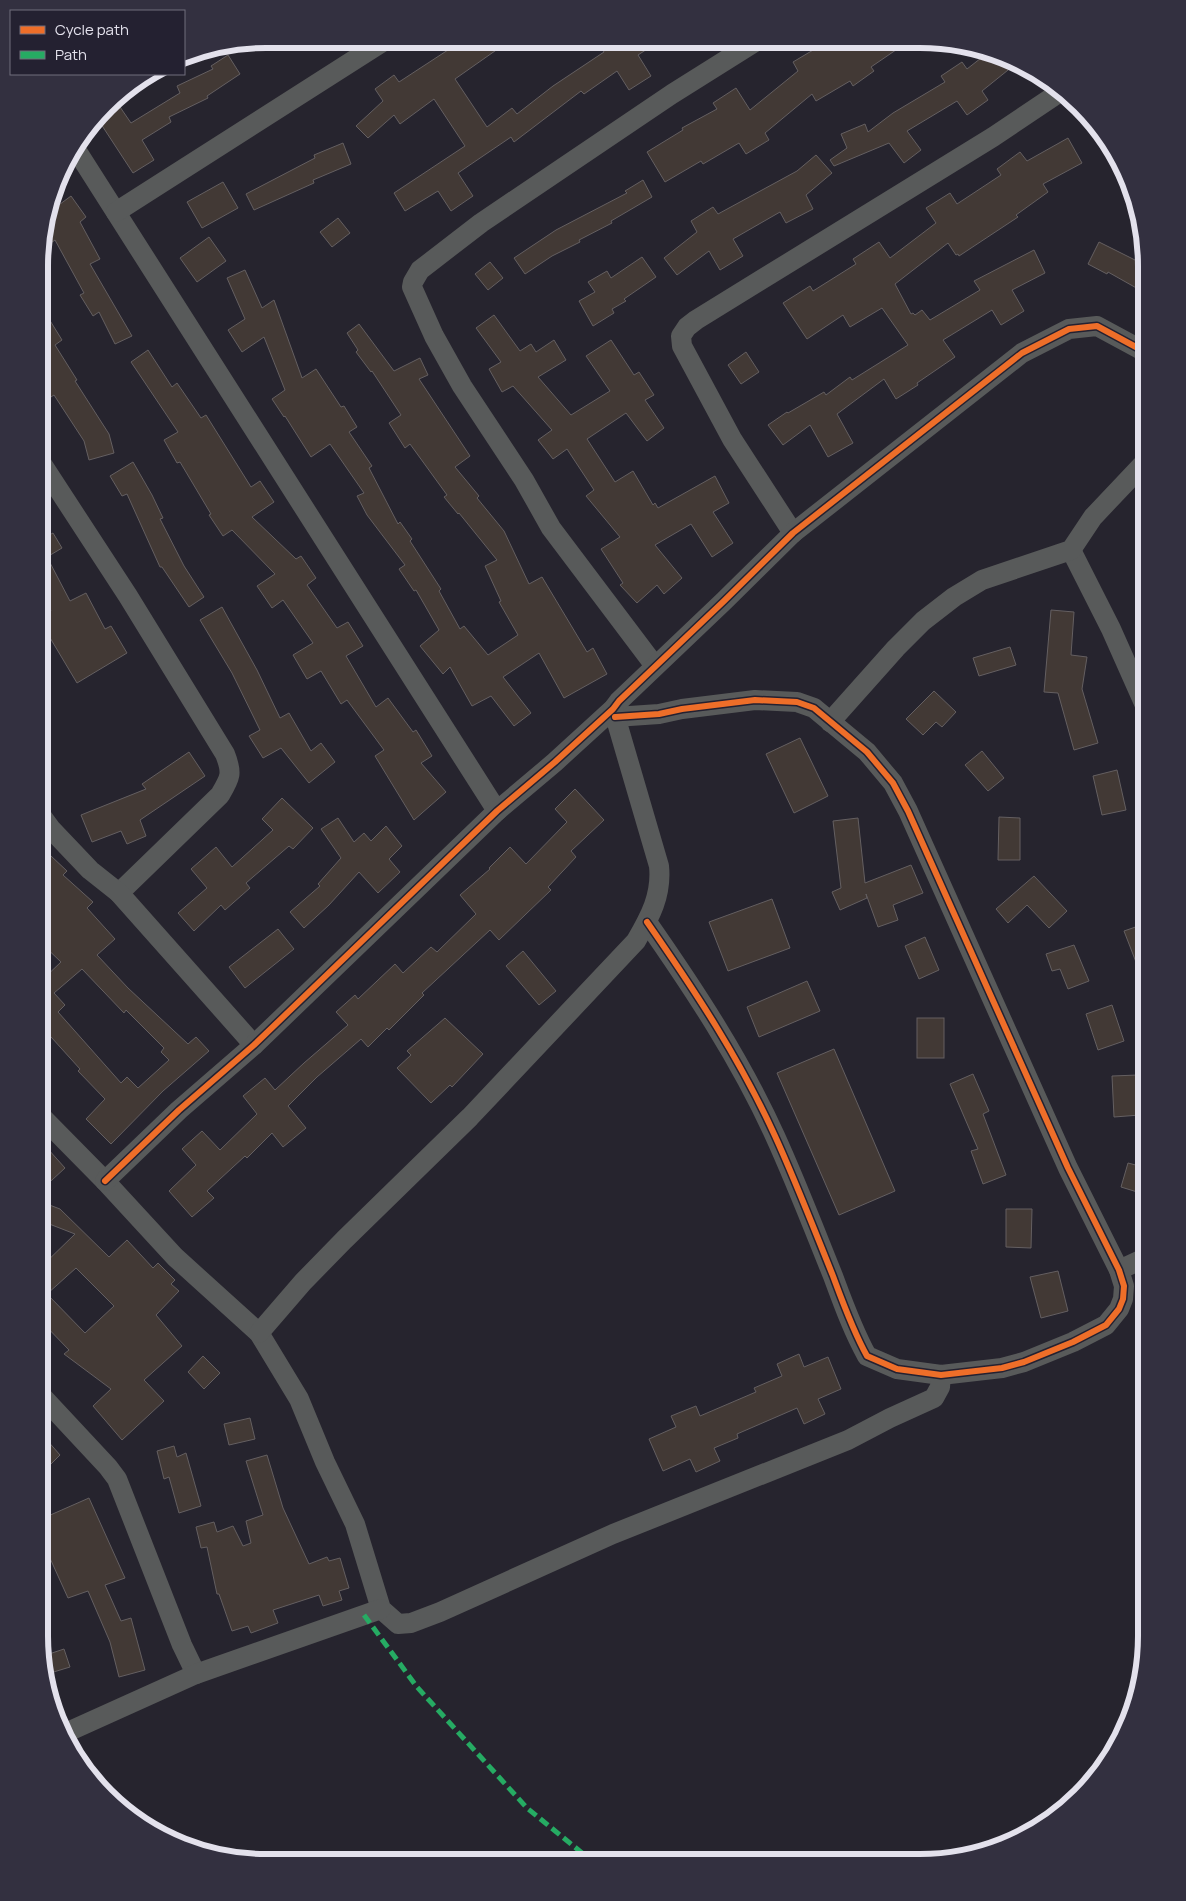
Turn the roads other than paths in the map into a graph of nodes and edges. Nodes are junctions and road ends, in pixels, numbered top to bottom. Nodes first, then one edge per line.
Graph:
1 (373, 48) edge
2 (745, 48) edge
3 (1055, 95) edge
4 (79, 154) edge
5 (116, 212) junction
6 (1138, 348) edge
7 (1138, 470) edge
8 (48, 472) edge
9 (793, 532) junction
10 (1071, 550) junction
11 (655, 666) junction
12 (1138, 690) edge
13 (614, 713) junction
14 (830, 722) junction
15 (497, 811) junction
16 (48, 826) edge
17 (119, 893) junction
18 (647, 922) junction
19 (254, 1045) junction
20 (48, 1122) edge
21 (105, 1180) junction
22 (1138, 1260) edge
23 (1119, 1270) junction
24 (259, 1333) junction
25 (941, 1375) junction
26 (48, 1403) edge
27 (381, 1609) junction
28 (196, 1674) junction
29 (70, 1731) edge

1 - 5 street
2 - 11 street
3 - 9 street
4 - 5 street
5 - 15 street
6 - 9 street
7 - 10 street
8 - 17 street
9 - 11 street
10 - 12 street
10 - 14 street
11 - 13 street
13 - 14 street
13 - 15 street
13 - 18 street
14 - 23 street
15 - 19 street
16 - 17 street
17 - 19 street
18 - 24 street
18 - 25 street
19 - 21 street
20 - 21 street
21 - 24 street
22 - 23 street
23 - 25 street
24 - 27 street
25 - 27 street
26 - 28 street
27 - 28 street
28 - 29 street

